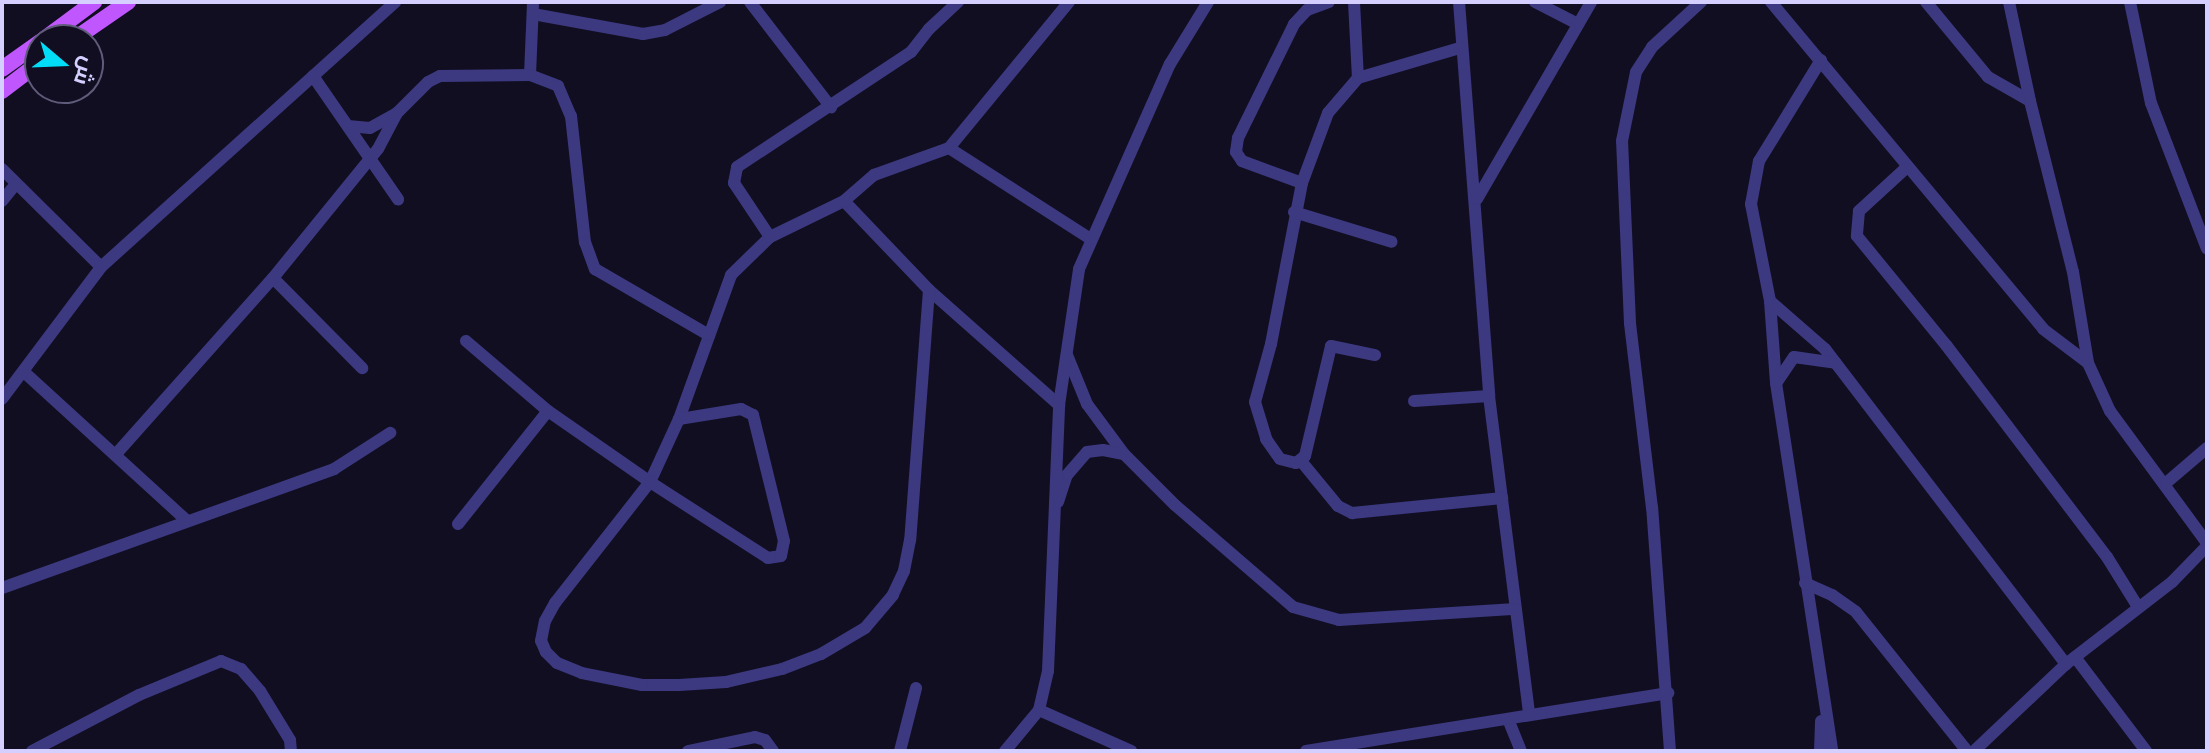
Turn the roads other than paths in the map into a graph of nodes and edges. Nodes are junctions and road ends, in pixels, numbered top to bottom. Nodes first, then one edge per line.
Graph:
1 (94, 2) edge
2 (128, 2) edge
3 (395, 2) edge
4 (720, 2) edge
5 (750, 2) edge
6 (958, 2) edge
7 (1069, 2) edge
8 (1208, 2) edge
9 (1329, 2) edge
10 (1341, 2) edge
11 (1354, 2) edge
12 (1459, 2) edge
13 (1535, 2) edge
14 (1591, 2) edge
15 (1701, 2) edge
16 (1771, 2) edge
17 (1926, 2) edge
18 (2009, 2) edge
19 (2130, 2) edge
20 (533, 8) edge
21 (65, 24) edge
22 (96, 24) edge
23 (1578, 24) junction
24 (1460, 48) junction
25 (24, 54) edge
26 (1821, 60) junction
27 (2, 69) edge
28 (24, 74) edge
29 (530, 75) junction
30 (313, 76) junction
31 (1358, 78) junction
32 (2, 91) edge
33 (2030, 101) junction
34 (831, 107) junction
35 (397, 113) junction
36 (348, 126) junction
37 (949, 148) junction
38 (369, 160) junction
39 (1906, 168) junction
40 (2, 169) edge
41 (1302, 183) junction
42 (15, 185) junction
43 (398, 199) dead end
44 (1477, 199) junction
45 (2, 201) edge
46 (844, 201) junction
47 (1294, 212) junction
48 (770, 237) junction
49 (1089, 238) junction
50 (1392, 242) dead end
51 (2207, 249) edge
52 (101, 267) junction
53 (273, 278) junction
54 (929, 290) junction
55 (1770, 301) junction
56 (709, 335) junction
57 (466, 341) dead end
58 (1066, 351) junction
59 (1375, 355) dead end
60 (1836, 363) junction
61 (2088, 363) junction
62 (362, 368) dead end
63 (24, 372) junction
64 (1776, 383) junction
65 (1489, 396) junction
66 (2, 399) edge
67 (1414, 401) dead end
68 (1059, 405) junction
69 (548, 411) junction
70 (679, 419) junction
71 (390, 433) dead end
72 (2207, 448) edge
73 (117, 453) junction
74 (1124, 454) junction
75 (1301, 461) junction
76 (650, 482) junction
77 (2166, 483) junction
78 (1502, 498) junction
79 (1054, 514) junction
80 (187, 521) junction
81 (458, 524) dead end
82 (2207, 545) edge
83 (1805, 583) junction
84 (2, 588) edge
85 (2138, 607) junction
86 (1516, 609) junction
87 (2070, 660) junction
88 (916, 688) dead end
89 (1668, 693) junction
90 (1822, 698) junction
91 (1039, 710) junction
92 (1529, 714) junction
93 (1508, 719) junction
94 (1388, 745) edge
95 (32, 751) edge
96 (291, 751) edge
97 (688, 751) edge
98 (773, 751) edge
99 (900, 751) edge
100 (1005, 751) edge
101 (1131, 751) edge
102 (1306, 751) edge
103 (1521, 751) edge
104 (1670, 751) edge
105 (1820, 751) edge
106 (1832, 751) edge
107 (1967, 751) edge
108 (1974, 751) edge
109 (2146, 751) edge

1 - 21 main road
2 - 22 main road
3 - 30 street
4 - 20 street
5 - 34 street
6 - 34 street
7 - 37 street
8 - 49 street
9 - 41 street
10 - 11 street
11 - 31 street
12 - 24 street
13 - 23 street
14 - 23 street
15 - 89 street
16 - 26 street
17 - 33 street
18 - 33 street
19 - 51 street
20 - 29 street
23 - 44 street
24 - 31 street
24 - 44 street
25 - 27 main road
26 - 39 street
26 - 55 street
28 - 32 main road
29 - 35 street
29 - 56 street
30 - 36 street
30 - 52 street
31 - 41 street
33 - 61 street
34 - 48 street
35 - 36 street
35 - 38 street
36 - 38 street
37 - 46 street
37 - 49 street
38 - 43 street
38 - 53 street
39 - 61 street
39 - 85 street
40 - 42 street
41 - 47 street
42 - 45 street
42 - 52 street
44 - 65 street
46 - 48 street
46 - 54 street
47 - 50 street
47 - 75 street
48 - 56 street
49 - 58 street
52 - 63 street
53 - 62 street
53 - 73 street
54 - 68 street
54 - 76 street
55 - 60 street
55 - 64 street
56 - 70 street
57 - 69 street
58 - 68 street
58 - 74 street
59 - 75 street
60 - 64 street
60 - 87 street
61 - 77 street
63 - 66 street
63 - 73 street
64 - 83 street
65 - 67 street
65 - 78 street
68 - 79 street
69 - 76 street
69 - 81 street
70 - 76 street
70 - 76 street
71 - 80 street
72 - 77 street
73 - 80 street
74 - 79 street
74 - 86 street
75 - 78 street
77 - 82 street
78 - 86 street
79 - 91 street
80 - 84 street
82 - 85 street
83 - 90 street
83 - 107 street
85 - 87 street
86 - 92 street
87 - 108 street
87 - 109 street
88 - 99 street
89 - 92 street
89 - 104 street
90 - 105 street
90 - 106 street
91 - 100 street
91 - 101 street
92 - 93 street
93 - 94 street
93 - 103 street
94 - 102 street
95 - 96 street
97 - 98 street

